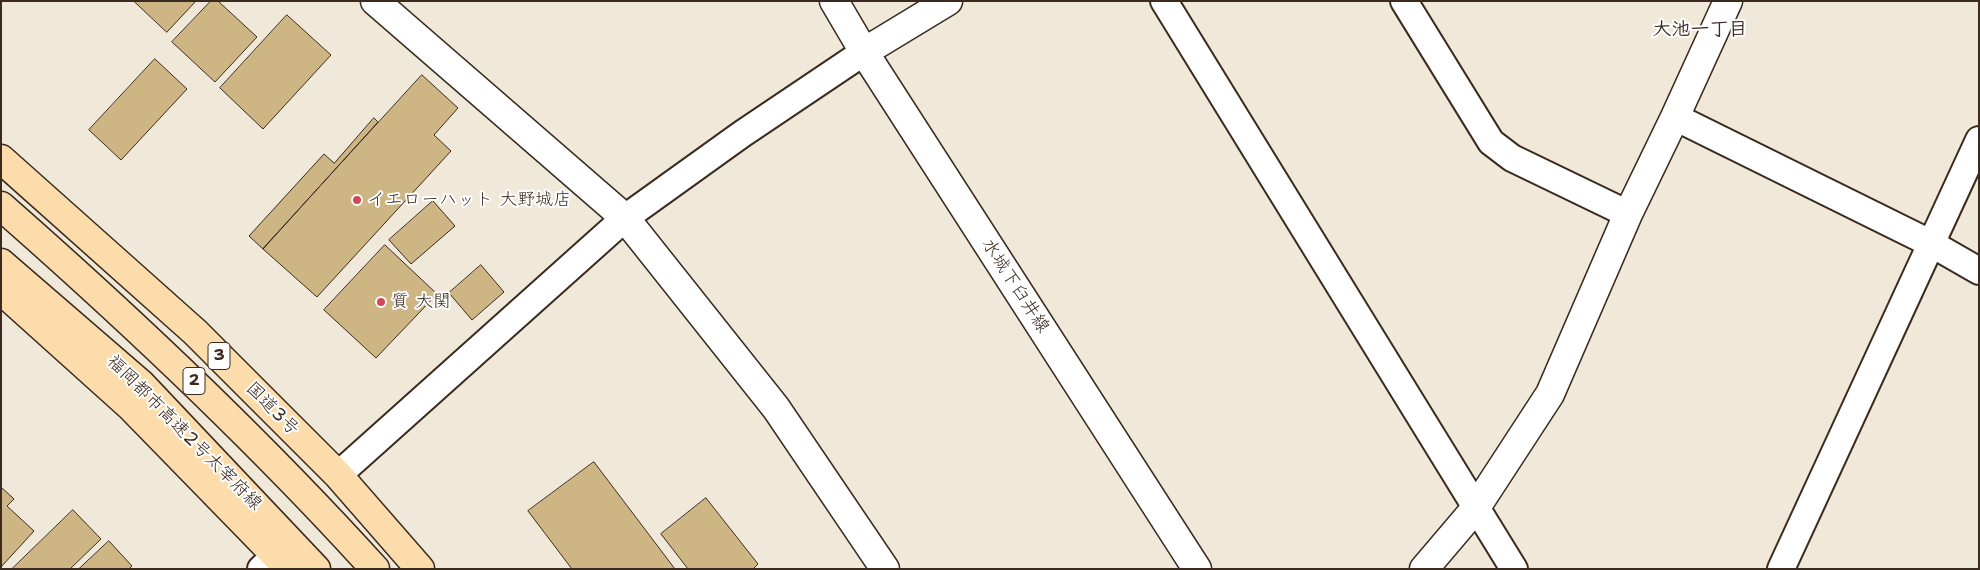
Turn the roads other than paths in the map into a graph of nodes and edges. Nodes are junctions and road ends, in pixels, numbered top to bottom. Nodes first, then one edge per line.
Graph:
1 (375, 1) edge
2 (834, 1) edge
3 (948, 1) edge
4 (1164, 1) edge
5 (1404, 1) edge
6 (1728, 1) edge
7 (864, 52) junction
8 (1675, 117) junction
9 (1979, 140) edge
10 (1, 159) edge
11 (1, 206) edge
12 (1628, 214) junction
13 (625, 218) junction
14 (1932, 244) junction
15 (1, 263) edge
16 (1979, 272) edge
17 (1, 290) edge
18 (338, 474) junction
19 (1475, 509) junction
20 (275, 564) edge
21 (316, 569) edge
22 (375, 569) edge
23 (420, 569) edge
24 (885, 569) edge
25 (1197, 569) edge
26 (1424, 569) edge
27 (1514, 569) edge
28 (1781, 569) edge

1 - 13 street
2 - 7 street, 水城下臼井線
3 - 7 street
4 - 19 street
5 - 12 street
6 - 8 street
7 - 13 street
7 - 25 street, 水城下臼井線
8 - 12 street
8 - 14 street
9 - 14 street
10 - 18 highway, 国道3号 / 3
11 - 22 highway, 2
12 - 19 street
13 - 18 street
13 - 24 street
14 - 16 street
14 - 28 street
15 - 21 highway, 福岡都市高速2号太宰府線 / 2
17 - 20 highway
18 - 23 highway, 国道3号 / 3
19 - 26 street
19 - 27 street

